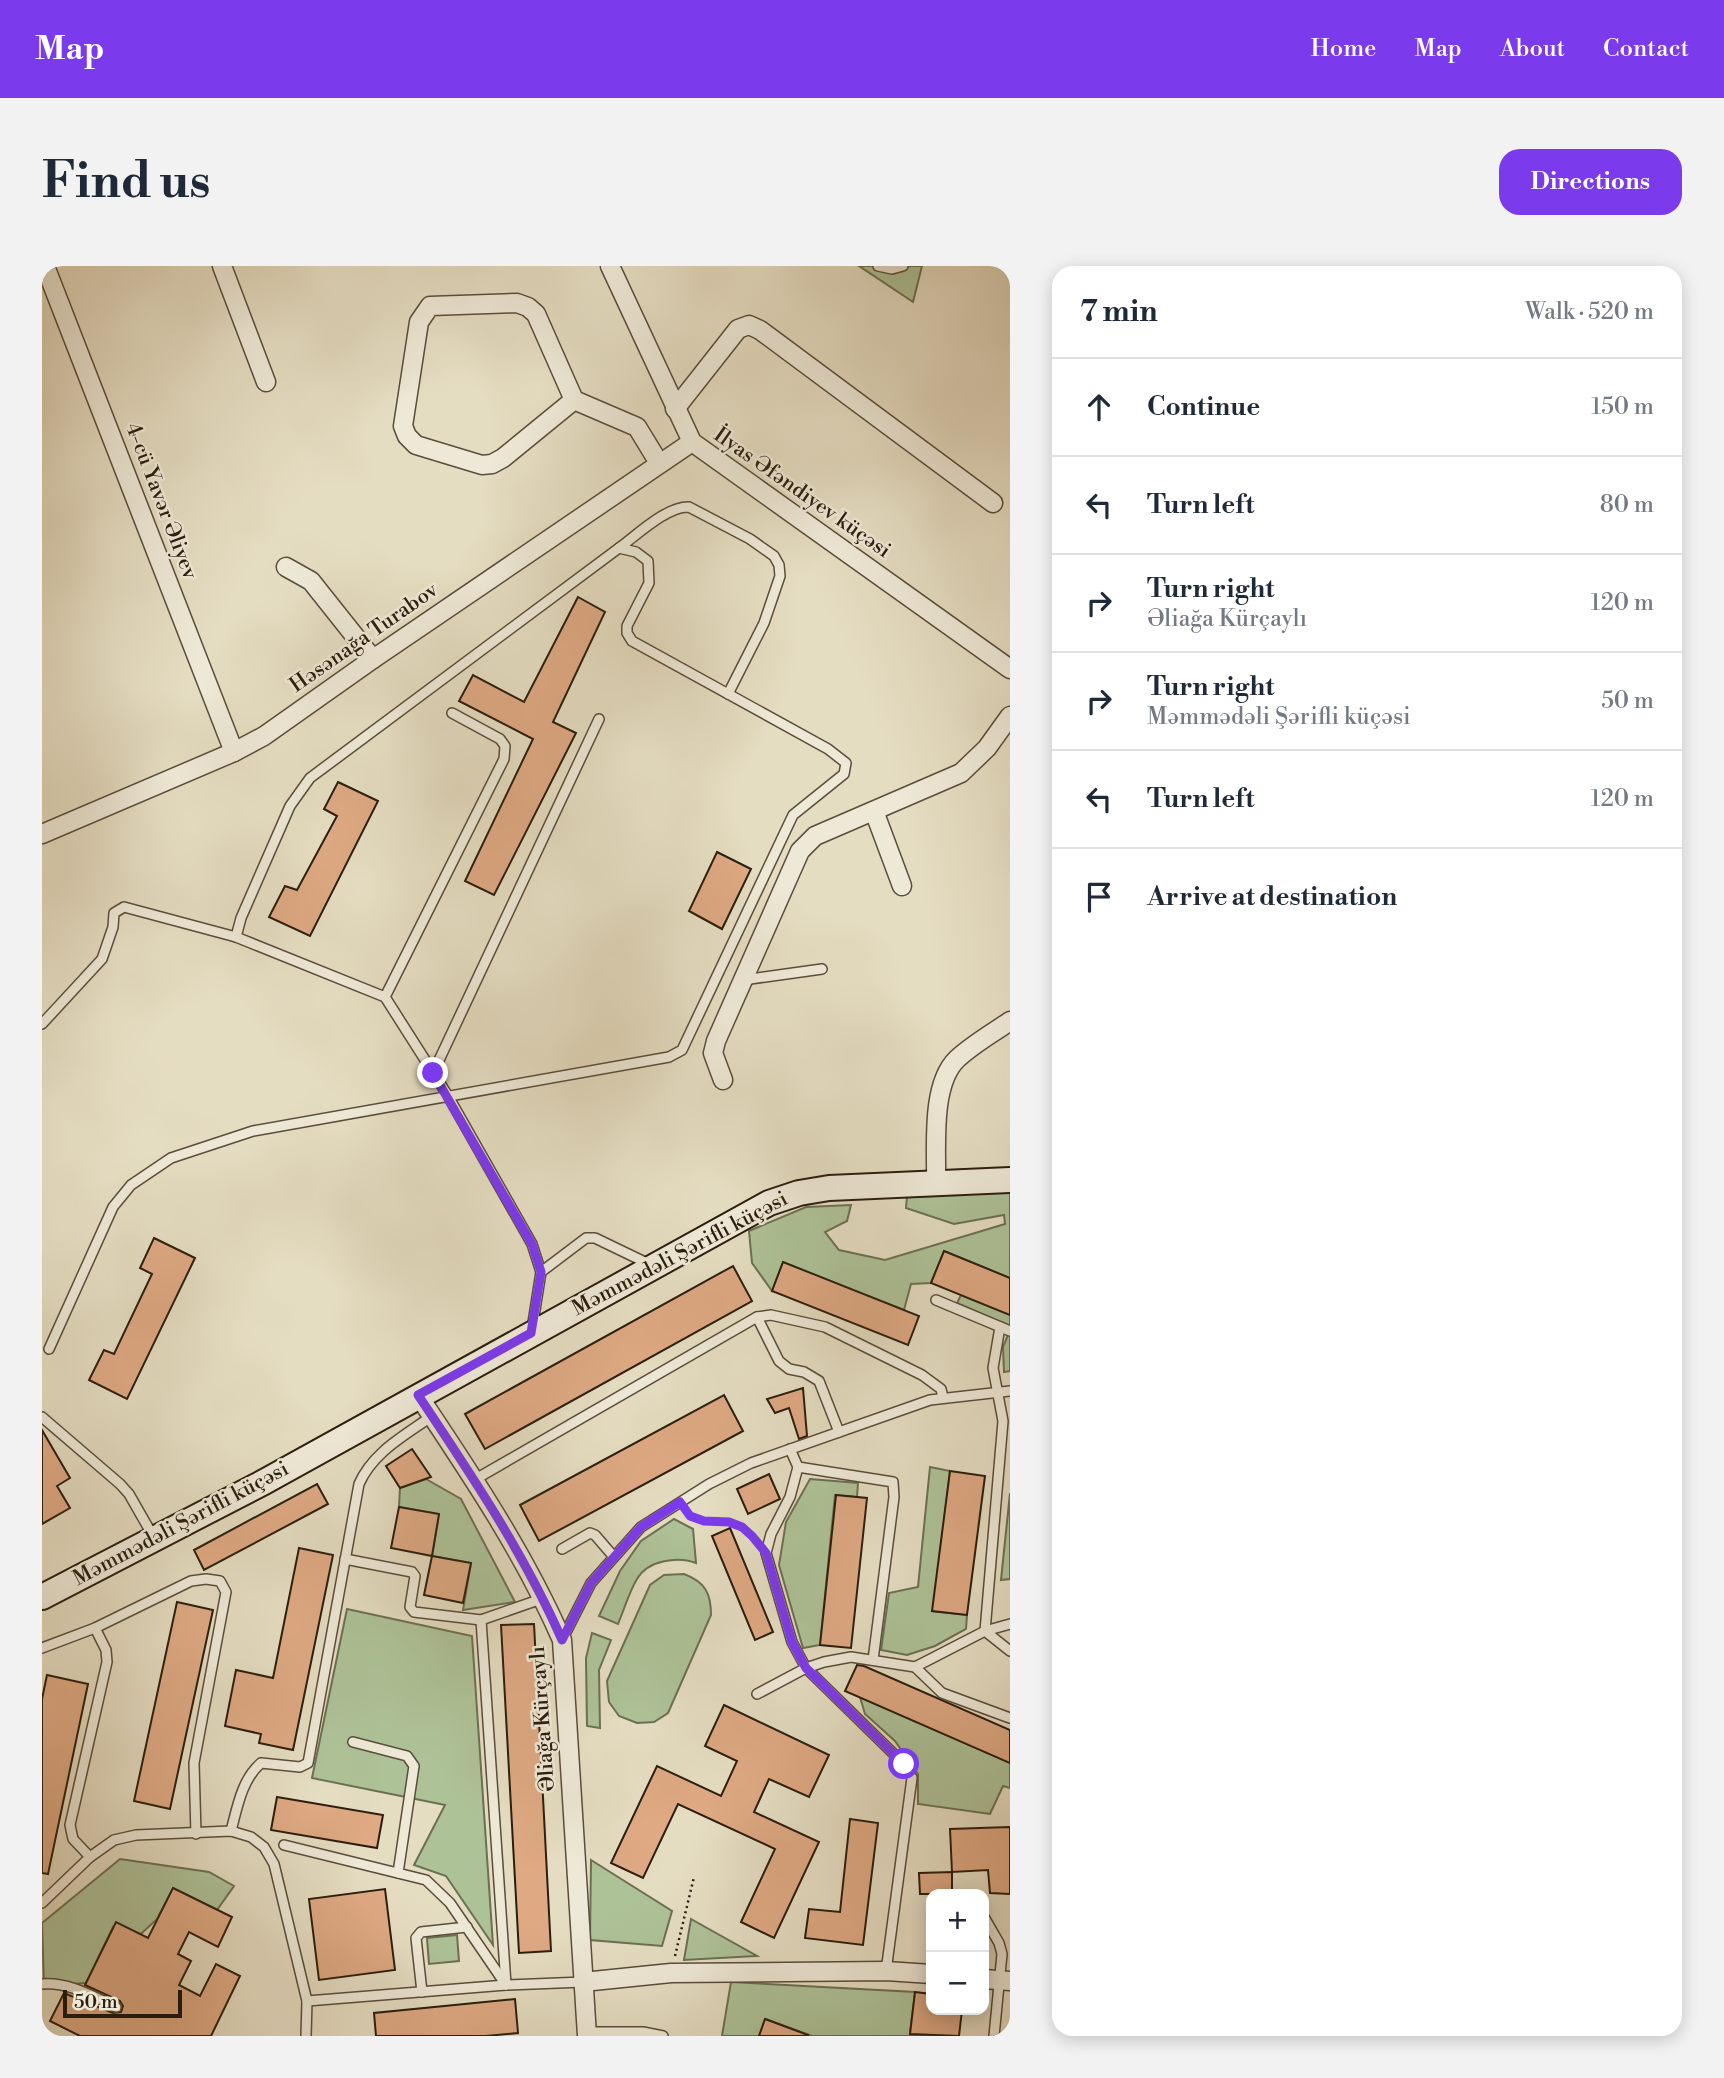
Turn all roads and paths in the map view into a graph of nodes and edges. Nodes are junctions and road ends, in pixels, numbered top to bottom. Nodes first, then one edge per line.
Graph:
1 (45, 266) edge
2 (222, 266) edge
3 (610, 266) edge
4 (878, 266) edge
5 (903, 266) edge
6 (266, 382) dead end
7 (574, 400) junction
8 (675, 409) junction
9 (692, 442) junction
10 (659, 463) junction
11 (993, 503) dead end
12 (619, 548) junction
13 (286, 566) dead end
14 (373, 659) junction
15 (1010, 669) edge
16 (728, 694) junction
17 (452, 713) dead end
18 (1010, 716) edge
19 (598, 719) dead end
20 (234, 752) junction
21 (874, 810) junction
22 (42, 834) edge
23 (902, 886) dead end
24 (236, 937) junction
25 (822, 969) dead end
26 (743, 980) junction
27 (385, 997) junction
28 (1010, 1021) edge
29 (42, 1024) edge
30 (433, 1073) junction
31 (723, 1080) dead end
32 (448, 1096) junction
33 (1010, 1180) edge
34 (936, 1184) junction
35 (653, 1266) junction
36 (541, 1272) junction
37 (936, 1300) dead end
38 (757, 1317) junction
39 (1000, 1327) junction
40 (1010, 1331) edge
41 (531, 1333) junction
42 (49, 1349) dead end
43 (1010, 1391) edge
44 (997, 1392) junction
45 (418, 1395) junction
46 (943, 1398) junction
47 (432, 1416) junction
48 (42, 1417) edge
49 (838, 1432) junction
50 (790, 1448) junction
51 (798, 1466) junction
52 (474, 1480) junction
53 (680, 1502) junction
54 (154, 1538) junction
55 (562, 1549) dead end
56 (766, 1553) junction
57 (614, 1557) junction
58 (345, 1559) junction
59 (42, 1597) edge
60 (544, 1598) junction
61 (481, 1620) junction
62 (1010, 1624) edge
63 (95, 1628) junction
64 (985, 1631) junction
65 (562, 1640) junction
66 (42, 1647) edge
67 (1010, 1651) edge
68 (873, 1660) junction
69 (915, 1667) junction
70 (806, 1668) junction
71 (757, 1694) dead end
72 (1010, 1718) edge
73 (353, 1742) dead end
74 (231, 1831) junction
75 (195, 1834) junction
76 (284, 1845) dead end
77 (90, 1857) junction
78 (398, 1873) junction
79 (694, 1877) dead end
80 (42, 1903) edge
81 (989, 1926) edge
82 (467, 1927) junction
83 (886, 1971) junction
84 (671, 1973) junction
85 (926, 1974) edge
86 (998, 1980) edge
87 (583, 1982) junction
88 (42, 1984) edge
89 (506, 1985) junction
90 (422, 1992) junction
91 (307, 2001) junction
92 (116, 2007) dead end
93 (587, 2034) edge
94 (306, 2036) edge
95 (663, 2036) edge
96 (994, 2036) edge

1 - 20 street, 4-cü Yavər Əliyev
2 - 6 street
3 - 8 street, İlyas Əfəndiyev küçəsi
4 - 5 lane
7 - 7 street
7 - 10 street
8 - 9 street, İlyas Əfəndiyev küçəsi
8 - 11 street
9 - 10 street, Həsənağa Turabov
9 - 15 street, İlyas Əfəndiyev küçəsi
10 - 14 street, Həsənağa Turabov
12 - 16 lane
12 - 16 lane
12 - 24 lane
13 - 14 street
14 - 20 street, Həsənağa Turabov
16 - 32 lane
17 - 27 lane
18 - 21 street
19 - 30 lane
20 - 22 street, Həsənağa Turabov
21 - 23 street
21 - 26 street
24 - 27 lane
24 - 29 lane
25 - 26 lane
26 - 31 street
27 - 30 lane
28 - 34 street
30 - 32 lane
32 - 36 lane
32 - 42 lane
33 - 34 street, Məmmədəli Şərifli küçəsi
34 - 35 street, Məmmədəli Şərifli küçəsi
35 - 36 lane
35 - 41 street, Məmmədəli Şərifli küçəsi
36 - 41 lane
37 - 39 lane
38 - 46 lane
38 - 49 lane
38 - 52 lane
39 - 40 lane
39 - 44 lane
41 - 45 street, Məmmədəli Şərifli küçəsi
43 - 44 lane
44 - 46 lane
44 - 64 lane
45 - 47 street, Əliağa Kürçaylı
45 - 54 street, Məmmədəli Şərifli küçəsi
46 - 49 lane
47 - 52 street, Əliağa Kürçaylı
47 - 58 lane
48 - 54 lane
49 - 50 lane
50 - 51 lane
50 - 53 lane
51 - 56 lane
51 - 68 lane
52 - 60 street, Əliağa Kürçaylı
53 - 56 path
53 - 57 lane
54 - 59 street, Məmmədəli Şərifli küçəsi
55 - 57 lane
56 - 70 lane
57 - 65 lane
58 - 61 lane
58 - 74 lane
60 - 61 lane
60 - 65 street, Əliağa Kürçaylı
61 - 89 lane
62 - 64 lane
63 - 66 lane
63 - 75 lane
63 - 77 lane
64 - 67 lane
64 - 69 lane
65 - 87 street, Əliağa Kürçaylı
68 - 69 lane
68 - 70 lane
69 - 72 lane
70 - 71 lane
70 - 83 lane
73 - 78 lane
74 - 75 lane
74 - 91 lane
75 - 77 lane
76 - 78 lane
77 - 80 lane
78 - 82 lane
79 - 84 path
81 - 86 lane
82 - 89 lane
82 - 90 lane
83 - 84 street
83 - 85 street
84 - 87 street
86 - 96 lane
87 - 89 lane
87 - 93 street, Əliağa Kürçaylı
88 - 92 lane
89 - 90 lane
90 - 91 lane
91 - 94 lane
93 - 95 lane

